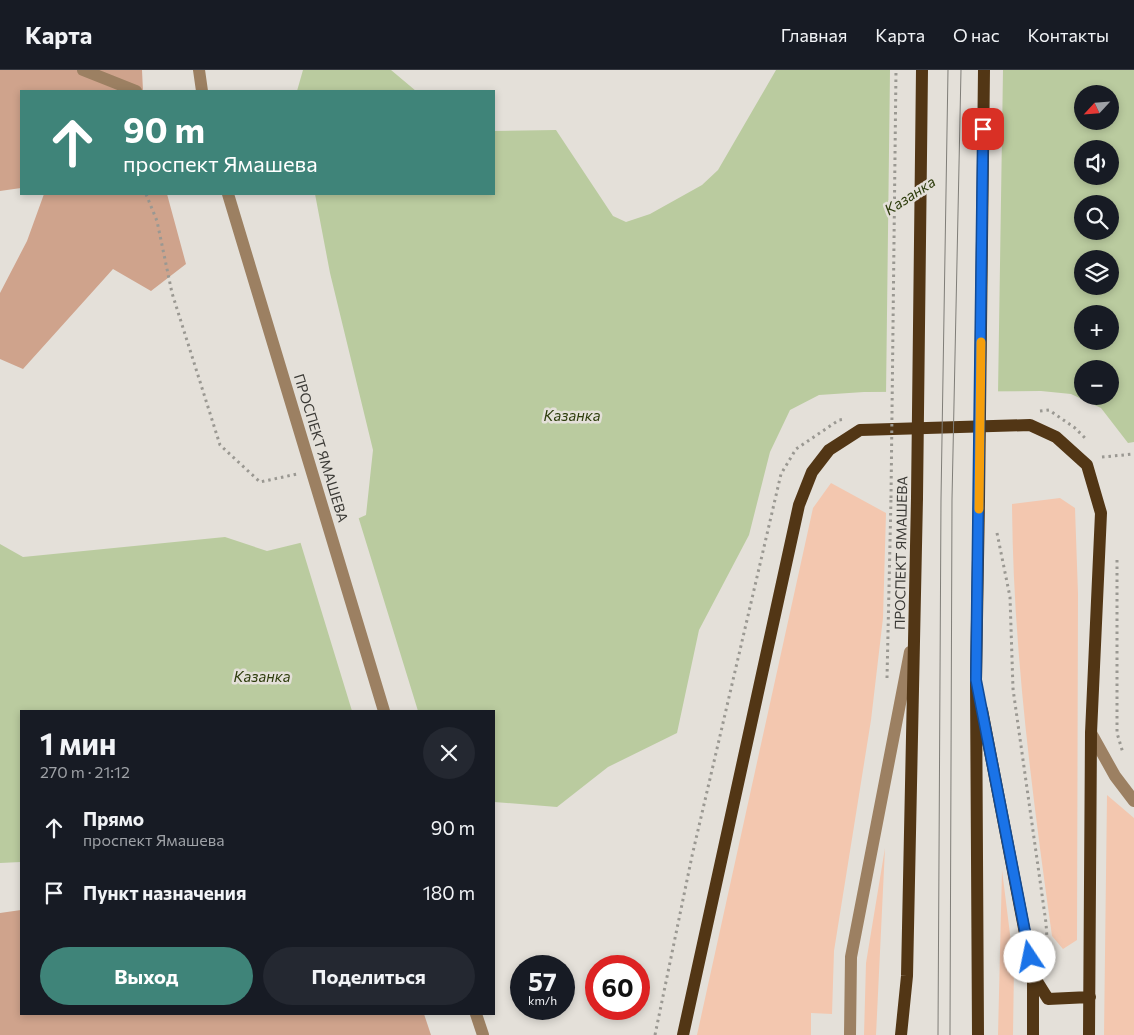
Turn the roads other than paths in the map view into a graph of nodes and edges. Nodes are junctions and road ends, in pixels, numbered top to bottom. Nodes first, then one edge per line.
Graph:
1 (83, 70) edge
2 (199, 70) edge
3 (922, 70) edge
4 (984, 70) edge
5 (133, 90) edge
6 (202, 90) edge
7 (228, 195) edge
8 (916, 626) junction
9 (976, 680) junction
10 (384, 710) edge
11 (1091, 733) junction
12 (1134, 801) edge
13 (1034, 974) junction
14 (1090, 998) junction
15 (476, 1015) edge
16 (483, 1035) edge
17 (683, 1035) edge
18 (850, 1035) edge
19 (901, 1035) edge
20 (978, 1035) edge
21 (1033, 1035) edge
22 (1089, 1035) edge

1 - 5 lane
2 - 6 lane
3 - 8 main road, ПРОСПЕКТ ЯМАШЕВА, bridge
4 - 9 main road, bridge
7 - 10 lane, ПРОСПЕКТ ЯМАШЕВА
8 - 18 lane
8 - 19 main road, ПРОСПЕКТ ЯМАШЕВА
9 - 13 main road
9 - 20 main road
11 - 12 lane
11 - 14 main road
11 - 17 main road
13 - 14 main road
13 - 21 main road
14 - 22 main road
15 - 16 lane

